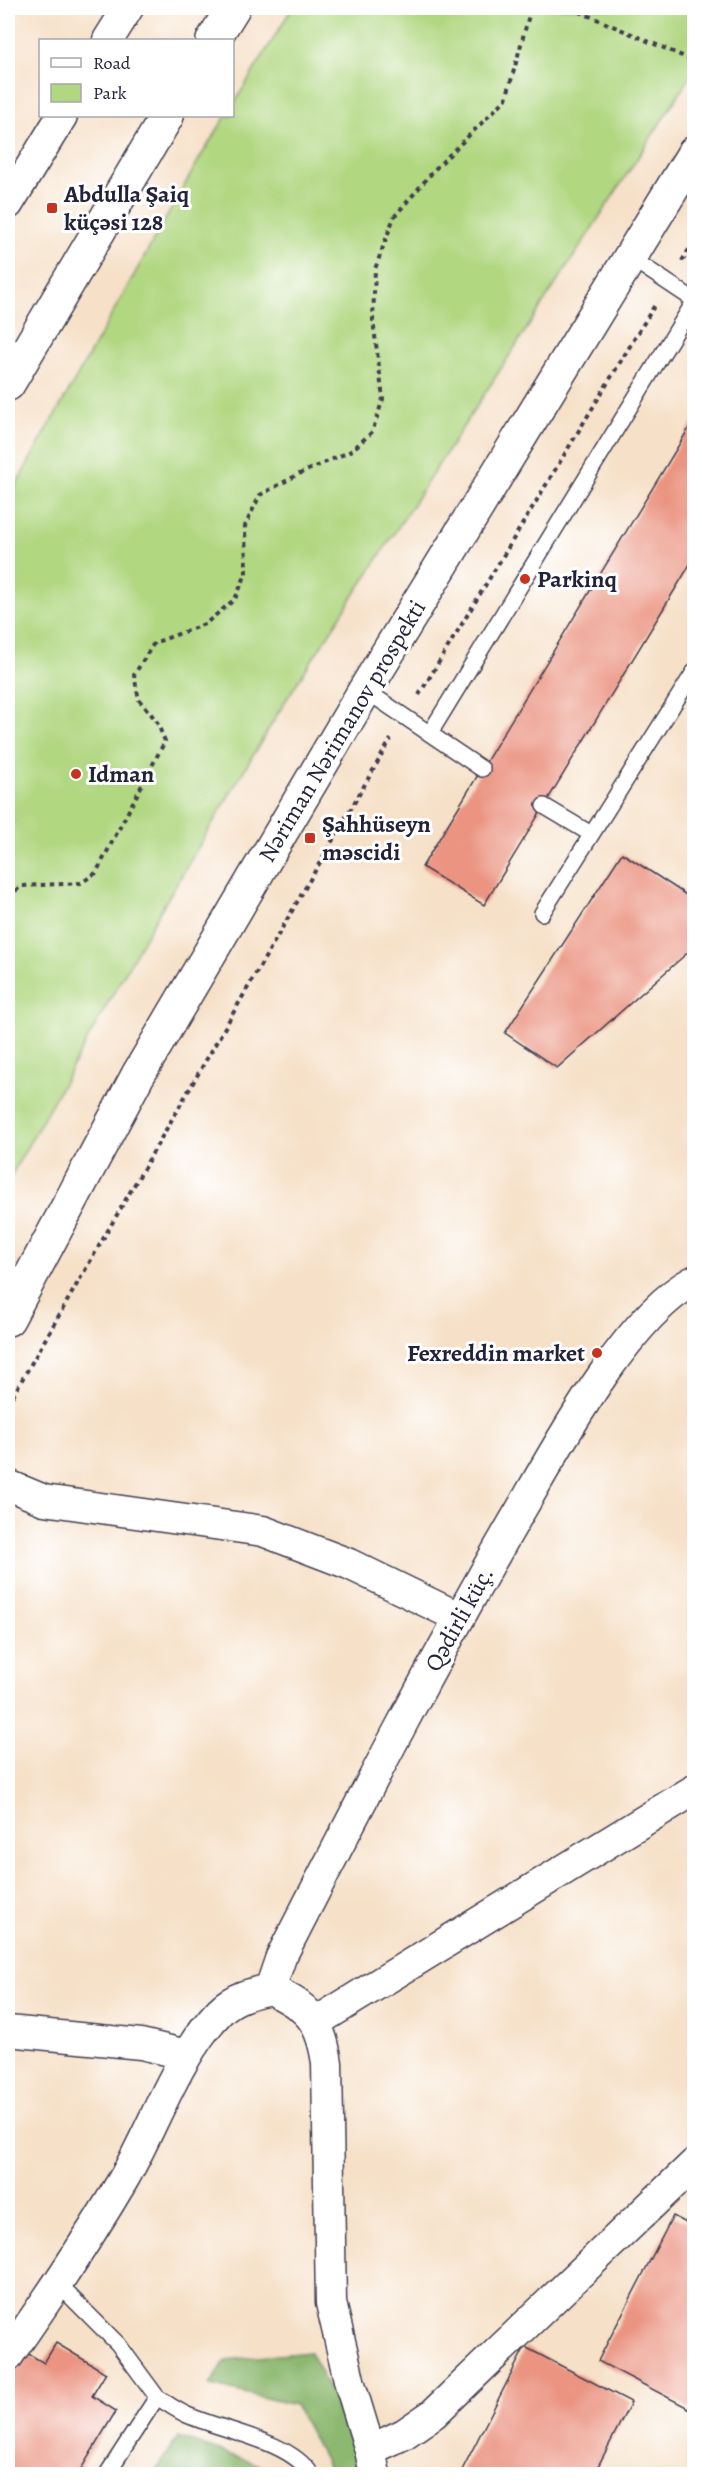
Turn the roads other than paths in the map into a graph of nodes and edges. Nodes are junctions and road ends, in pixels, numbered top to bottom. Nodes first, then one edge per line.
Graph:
1 (128, 8) edge
2 (232, 8) edge
3 (109, 39) edge
4 (214, 39) edge
5 (61, 117) edge
6 (166, 117) edge
7 (694, 153) edge
8 (8, 204) edge
9 (631, 258) junction
10 (694, 301) edge
11 (8, 384) edge
12 (694, 672) edge
13 (365, 690) junction
14 (429, 733) junction
15 (482, 769) dead end
16 (544, 806) dead end
17 (591, 834) junction
18 (542, 913) dead end
19 (138, 1075) junction
20 (8, 1275) edge
21 (694, 1281) edge
22 (8, 1319) edge
23 (8, 1485) edge
24 (458, 1617) junction
25 (694, 1790) edge
26 (270, 1989) junction
27 (316, 2022) junction
28 (8, 2031) edge
29 (188, 2055) junction
30 (694, 2164) edge
31 (58, 2284) junction
32 (8, 2356) edge
33 (157, 2397) junction
34 (373, 2462) edge
35 (107, 2475) edge
36 (311, 2475) edge

1 - 3 street
2 - 4 main road
5 - 8 street
6 - 11 main road
7 - 9 main road, Nəriman Nərimanov prospekti
9 - 10 lane
9 - 13 main road, Nəriman Nərimanov prospekti
10 - 14 lane
12 - 17 lane
13 - 14 lane
13 - 19 main road, Nəriman Nərimanov prospekti
14 - 15 lane
16 - 17 lane
17 - 18 lane
19 - 20 main road
19 - 22 main road, Nəriman Nərimanov prospekti
21 - 24 street, Qədirli küç.
23 - 24 street
24 - 26 street, Qədirli küç.
25 - 27 street
26 - 27 street
26 - 29 street
27 - 34 street
28 - 29 street
29 - 31 street
30 - 34 street
31 - 32 street
31 - 33 lane
33 - 35 lane
33 - 36 lane

